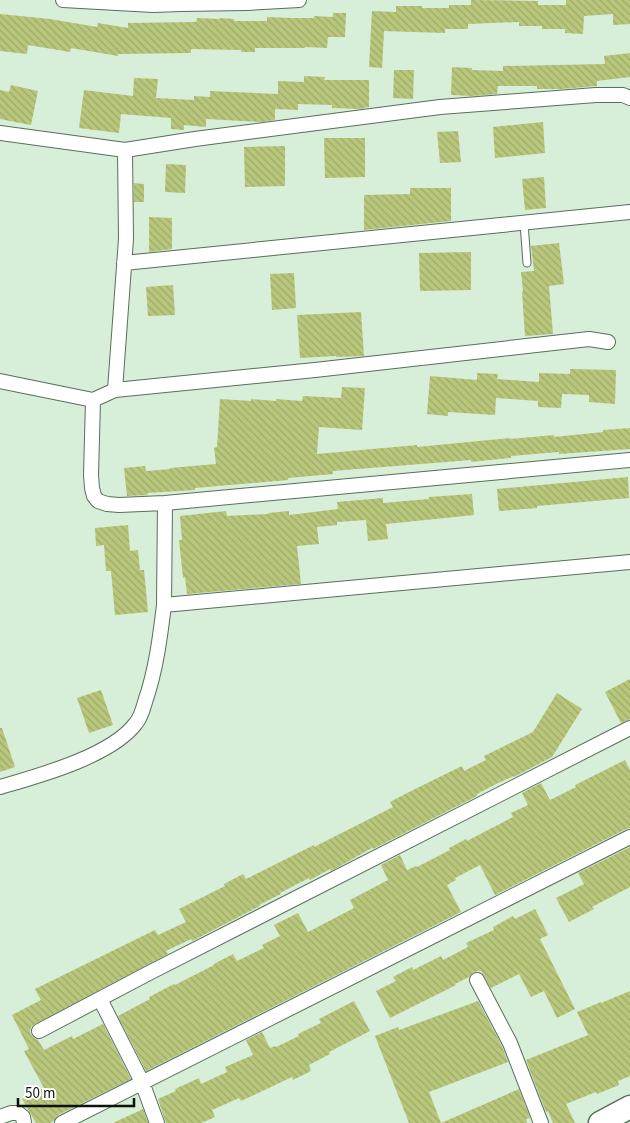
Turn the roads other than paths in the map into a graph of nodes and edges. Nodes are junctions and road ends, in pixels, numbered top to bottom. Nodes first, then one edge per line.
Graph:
1 (63, 0) edge
2 (299, 0) edge
3 (246, 2) edge
4 (626, 96) edge
5 (630, 110) edge
6 (0, 133) edge
7 (125, 150) junction
8 (630, 212) edge
9 (524, 223) junction
10 (124, 263) junction
11 (527, 263) dead end
12 (608, 342) dead end
13 (0, 381) edge
14 (115, 390) junction
15 (93, 400) junction
16 (630, 460) edge
17 (165, 503) junction
18 (630, 562) edge
19 (164, 605) junction
20 (630, 728) edge
21 (0, 787) edge
22 (630, 837) edge
23 (477, 980) dead end
24 (100, 999) junction
25 (39, 1031) dead end
26 (142, 1082) junction
27 (630, 1107) edge
28 (0, 1117) edge
29 (24, 1123) edge
30 (62, 1123) edge
31 (157, 1123) edge
32 (541, 1123) edge
33 (600, 1123) edge

1 - 3 street
2 - 3 street
4 - 5 street
4 - 7 street
6 - 7 street
7 - 10 street
8 - 9 street
9 - 10 street
9 - 11 lane
10 - 14 street
12 - 14 street
13 - 15 street
14 - 15 street
15 - 17 street
16 - 17 street
17 - 19 street
18 - 19 street
19 - 21 street
20 - 24 street
22 - 26 street
23 - 32 street
24 - 25 street
24 - 26 street
26 - 30 street
26 - 31 street
27 - 33 highway
28 - 29 street

